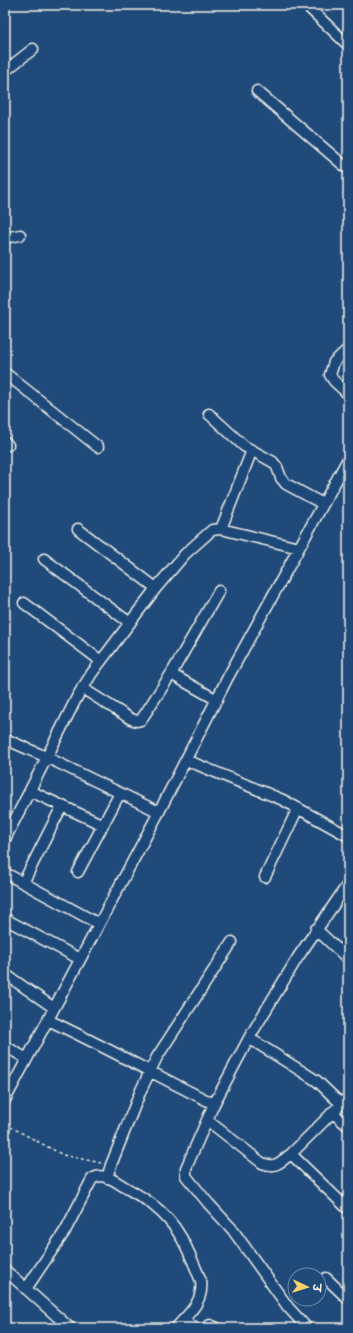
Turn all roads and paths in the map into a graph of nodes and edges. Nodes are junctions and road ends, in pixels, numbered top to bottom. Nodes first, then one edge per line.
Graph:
1 (306, 5) edge
2 (348, 45) edge
3 (33, 49) dead end
4 (5, 71) edge
5 (257, 91) dead end
6 (348, 170) edge
7 (20, 235) dead end
8 (5, 238) edge
9 (348, 349) edge
10 (5, 373) edge
11 (348, 394) edge
12 (209, 414) dead end
13 (98, 447) dead end
14 (252, 450) junction
15 (347, 462) edge
16 (323, 504) junction
17 (78, 528) dead end
18 (221, 529) junction
19 (299, 548) junction
20 (44, 559) dead end
21 (156, 588) junction
22 (219, 591) dead end
23 (24, 603) dead end
24 (130, 623) junction
25 (101, 661) junction
26 (171, 674) junction
27 (82, 688) junction
28 (216, 700) junction
29 (5, 739) edge
30 (48, 757) junction
31 (186, 760) junction
32 (30, 791) junction
33 (120, 793) junction
34 (62, 806) junction
35 (298, 808) junction
36 (159, 812) junction
37 (103, 825) junction
38 (348, 836) edge
39 (5, 839) edge
40 (78, 872) dead end
41 (5, 873) edge
42 (265, 877) dead end
43 (23, 883) junction
44 (348, 884) edge
45 (5, 918) edge
46 (99, 924) junction
47 (316, 929) junction
48 (232, 942) dead end
49 (80, 959) junction
50 (348, 959) edge
51 (5, 974) edge
52 (54, 1008) junction
53 (48, 1020) junction
54 (249, 1038) junction
55 (5, 1046) edge
56 (27, 1059) junction
57 (150, 1072) junction
58 (5, 1100) edge
59 (344, 1100) edge
60 (214, 1104) junction
61 (332, 1112) junction
62 (207, 1120) junction
63 (5, 1124) edge
64 (348, 1126) edge
65 (291, 1154) junction
66 (111, 1165) junction
67 (108, 1178) junction
68 (348, 1209) edge
69 (5, 1270) edge
70 (327, 1279) edge
71 (26, 1289) junction
72 (348, 1299) edge
73 (184, 1319) junction
74 (70, 1328) edge
75 (176, 1328) edge
76 (196, 1328) edge
77 (205, 1328) edge
78 (217, 1328) edge
79 (307, 1328) edge

1 - 2 street
3 - 4 street
5 - 6 street
7 - 8 street
9 - 11 street
10 - 13 street
12 - 14 street
14 - 16 street
14 - 18 street
15 - 16 street
16 - 19 street
17 - 21 street
18 - 19 street
18 - 21 street
19 - 28 street
20 - 24 street
21 - 24 street
22 - 26 street
23 - 25 street
24 - 25 street
25 - 27 street
26 - 27 street
26 - 28 street
27 - 30 street
28 - 31 street
29 - 30 street
30 - 32 street
30 - 33 street
31 - 35 street
31 - 36 street
32 - 34 street
32 - 39 street
33 - 36 street
33 - 37 street
34 - 37 street
34 - 43 street
35 - 38 street
35 - 42 street
36 - 46 street
37 - 40 street
41 - 43 street
43 - 46 street
44 - 47 street
45 - 49 street
46 - 49 street
47 - 50 street
47 - 54 street
48 - 57 street
49 - 52 street
51 - 52 street
52 - 53 street
53 - 56 street
53 - 57 street
54 - 59 street
54 - 60 street
55 - 56 street
56 - 58 street
57 - 60 street
57 - 66 street
59 - 61 street
60 - 62 street
61 - 64 street
61 - 65 street
62 - 65 street
62 - 79 street
63 - 66 path
65 - 68 street
66 - 67 street
67 - 71 street
67 - 73 street
69 - 71 street
70 - 72 street
71 - 74 street
73 - 75 street
73 - 76 street
77 - 78 street

